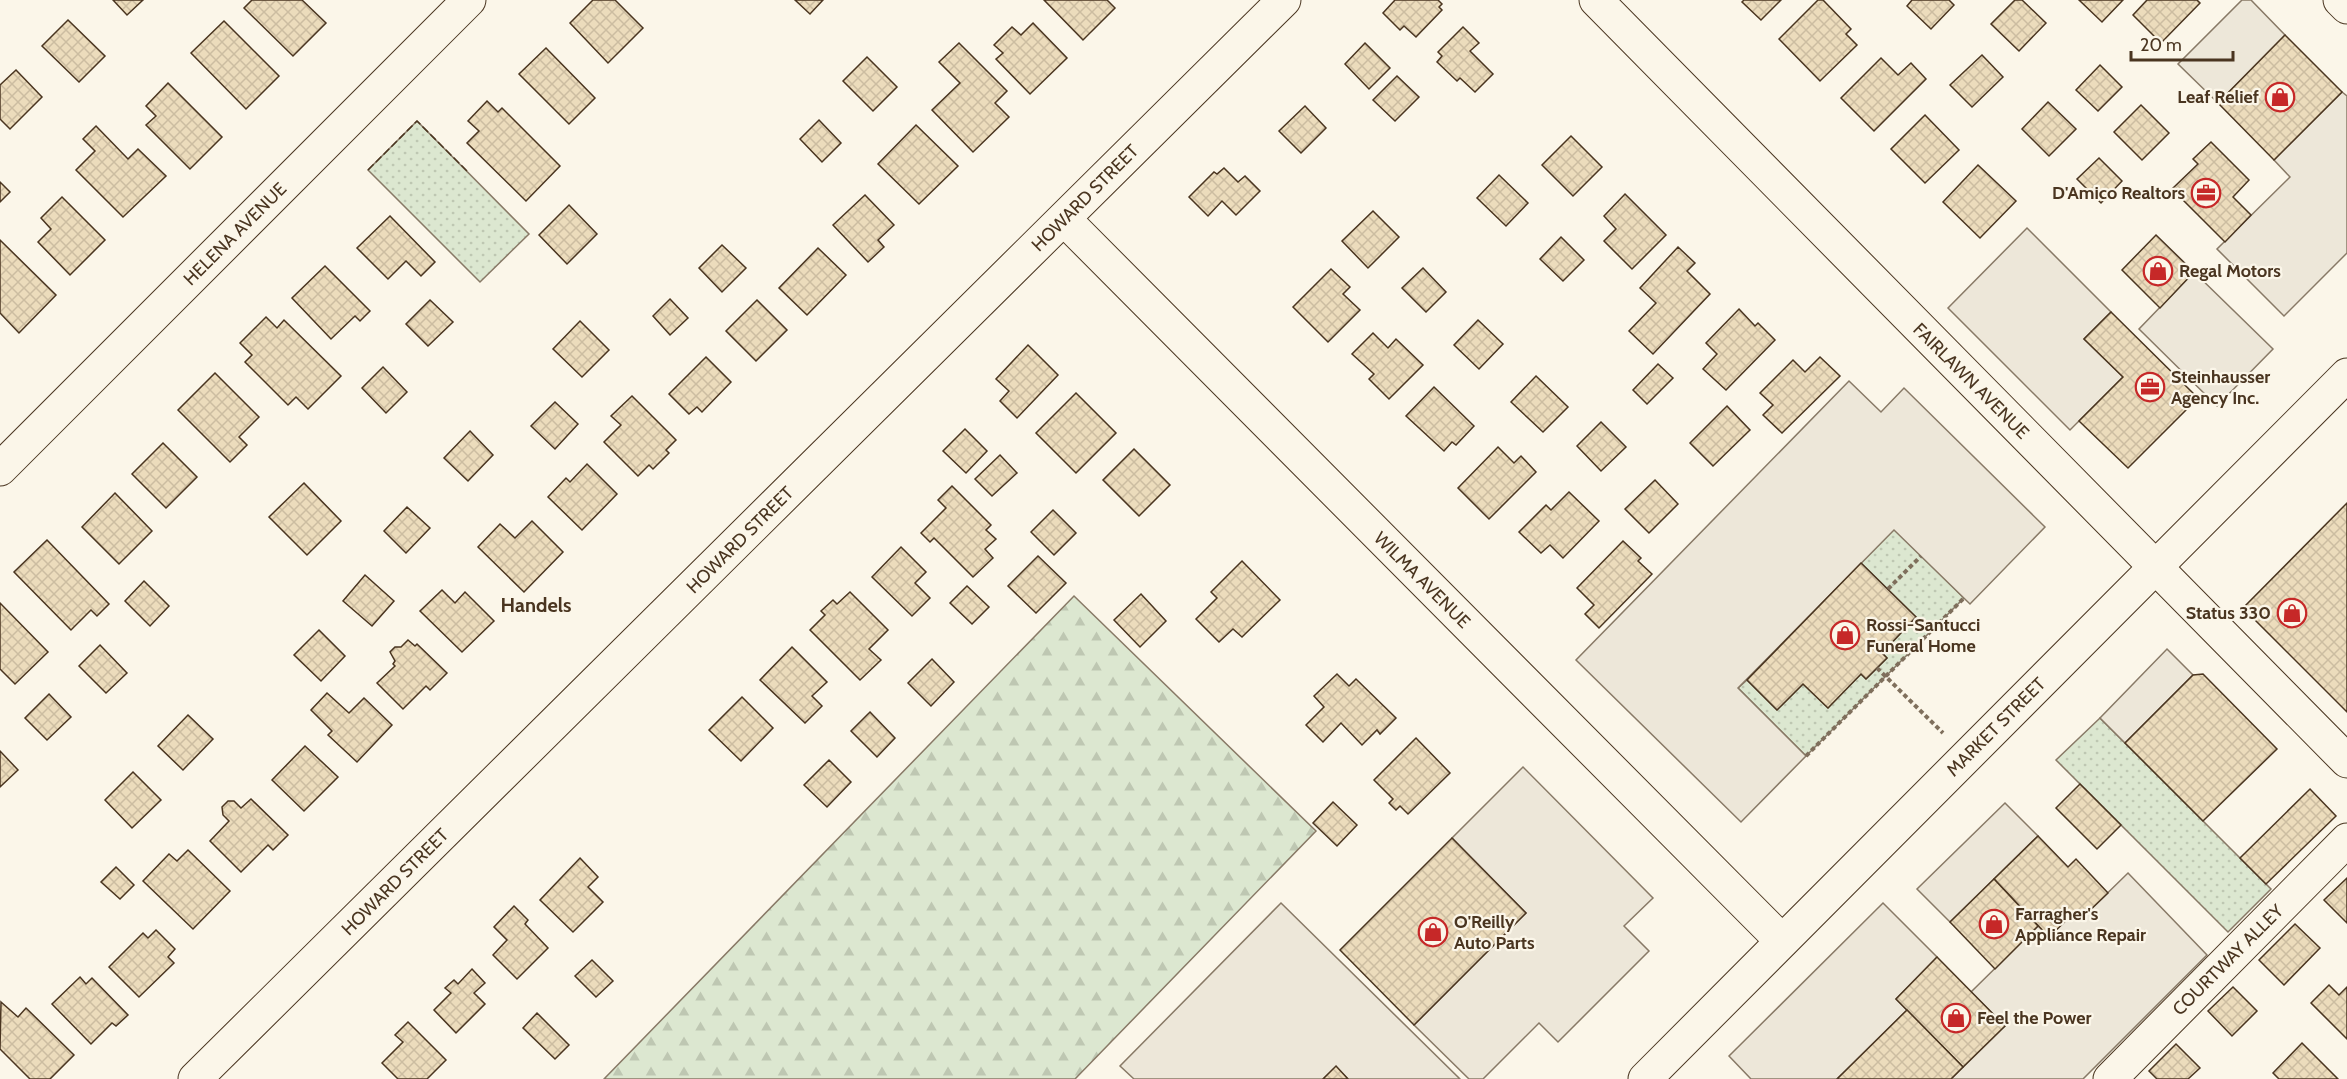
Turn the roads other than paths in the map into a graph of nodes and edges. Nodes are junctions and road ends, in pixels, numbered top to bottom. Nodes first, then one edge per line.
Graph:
1 (469, 0) edge
2 (1284, 0) edge
3 (1596, 0) edge
4 (2340, 0) edge
5 (2347, 8) edge
6 (1064, 219) junction
7 (2347, 375) edge
8 (0, 469) edge
9 (2156, 568) junction
10 (2347, 761) edge
11 (2347, 840) edge
12 (1782, 941) junction
13 (195, 1079) edge
14 (1645, 1079) edge
15 (2110, 1079) edge

1 - 8 street, HELENA AVENUE
2 - 6 street, HOWARD STREET
3 - 9 street, FAIRLAWN AVENUE
4 - 5 street
6 - 12 street, WILMA AVENUE
6 - 13 street, HOWARD STREET
7 - 9 street, MARKET STREET
9 - 10 street, FAIRLAWN AVENUE
9 - 12 street, MARKET STREET
11 - 15 street, COURTWAY ALLEY
12 - 14 street, MARKET STREET

